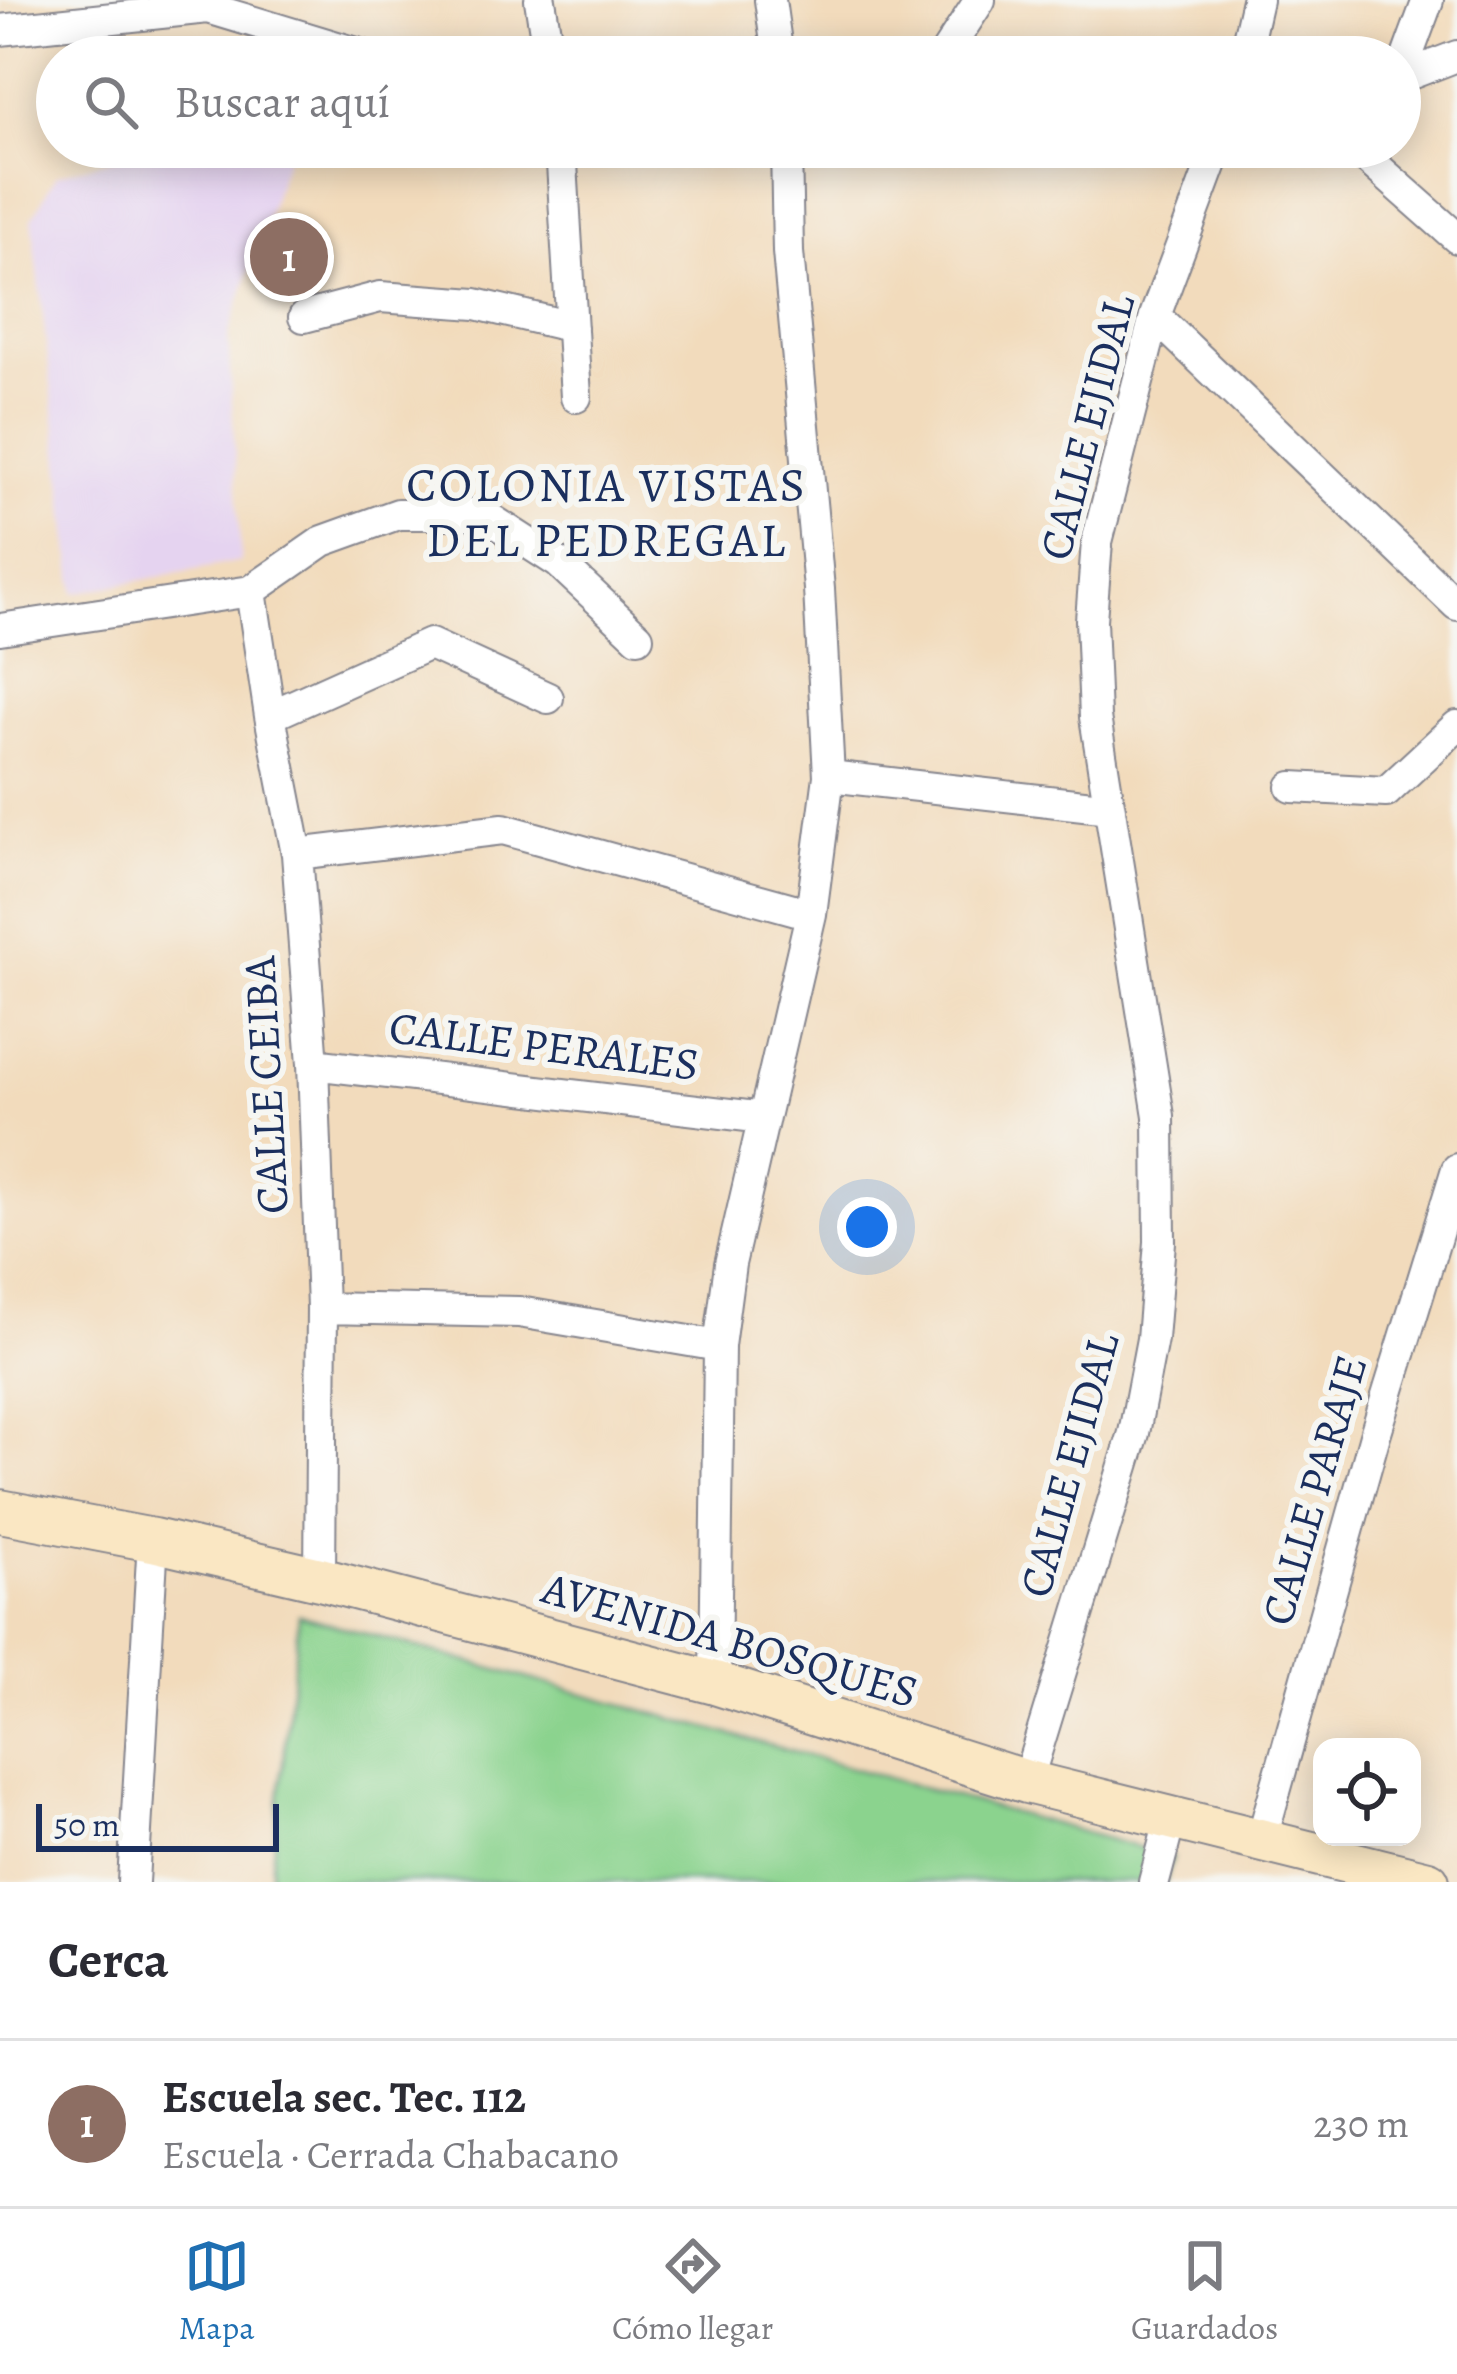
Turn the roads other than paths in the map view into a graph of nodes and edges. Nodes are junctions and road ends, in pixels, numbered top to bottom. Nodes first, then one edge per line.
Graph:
1 (540, 0) edge
2 (770, 0) edge
3 (980, 0) edge
4 (1257, 0) edge
5 (1428, 0) edge
6 (207, 4) edge
7 (0, 30) edge
8 (305, 36) edge
9 (546, 36) edge
10 (775, 36) edge
11 (957, 36) edge
12 (1249, 36) edge
13 (1415, 36) edge
14 (1457, 56) edge
15 (1421, 69) edge
16 (562, 168) edge
17 (786, 168) edge
18 (1210, 168) edge
19 (1378, 168) edge
20 (1457, 238) edge
21 (1155, 316) junction
22 (304, 317) dead end
23 (572, 327) junction
24 (576, 397) dead end
25 (251, 591) junction
26 (1457, 605) edge
27 (0, 629) edge
28 (638, 637) dead end
29 (548, 698) dead end
30 (269, 716) junction
31 (1457, 725) edge
32 (829, 776) junction
33 (1292, 787) dead end
34 (1110, 808) junction
35 (297, 854) junction
36 (812, 914) junction
37 (313, 1064) junction
38 (764, 1118) junction
39 (1457, 1169) edge
40 (322, 1308) junction
41 (719, 1346) junction
42 (0, 1511) edge
43 (153, 1540) junction
44 (320, 1579) junction
45 (715, 1683) junction
46 (1028, 1782) junction
47 (1171, 1816) junction
48 (1262, 1838) junction
49 (134, 1882) edge
50 (1154, 1882) edge
51 (1427, 1882) edge

1 - 9 street
2 - 10 street
3 - 11 street
4 - 12 street
5 - 13 street
6 - 7 street
6 - 8 street
14 - 15 street
16 - 23 street
17 - 32 street
18 - 21 street, CALLE EJIDAL
19 - 20 street
21 - 26 street
21 - 34 street, CALLE EJIDAL
22 - 23 street
23 - 24 street
25 - 27 street
25 - 28 street
25 - 30 street, CALLE CEIBA
29 - 30 street
30 - 35 street, CALLE CEIBA
31 - 33 street
32 - 34 street
32 - 36 street
34 - 46 street, CALLE EJIDAL
35 - 36 street
35 - 37 street, CALLE CEIBA
36 - 38 street
37 - 38 street, CALLE PERALES
37 - 40 street, CALLE CEIBA
38 - 41 street
39 - 48 street, CALLE PARAJE
40 - 41 street
40 - 44 street, CALLE CEIBA
41 - 45 street
42 - 43 street, AVENIDA BOSQUES
43 - 44 street, AVENIDA BOSQUES
43 - 49 street
44 - 45 street, AVENIDA BOSQUES
45 - 46 street, AVENIDA BOSQUES
46 - 47 street, AVENIDA BOSQUES
47 - 48 street, AVENIDA BOSQUES
47 - 50 street
48 - 51 street, AVENIDA BOSQUES

